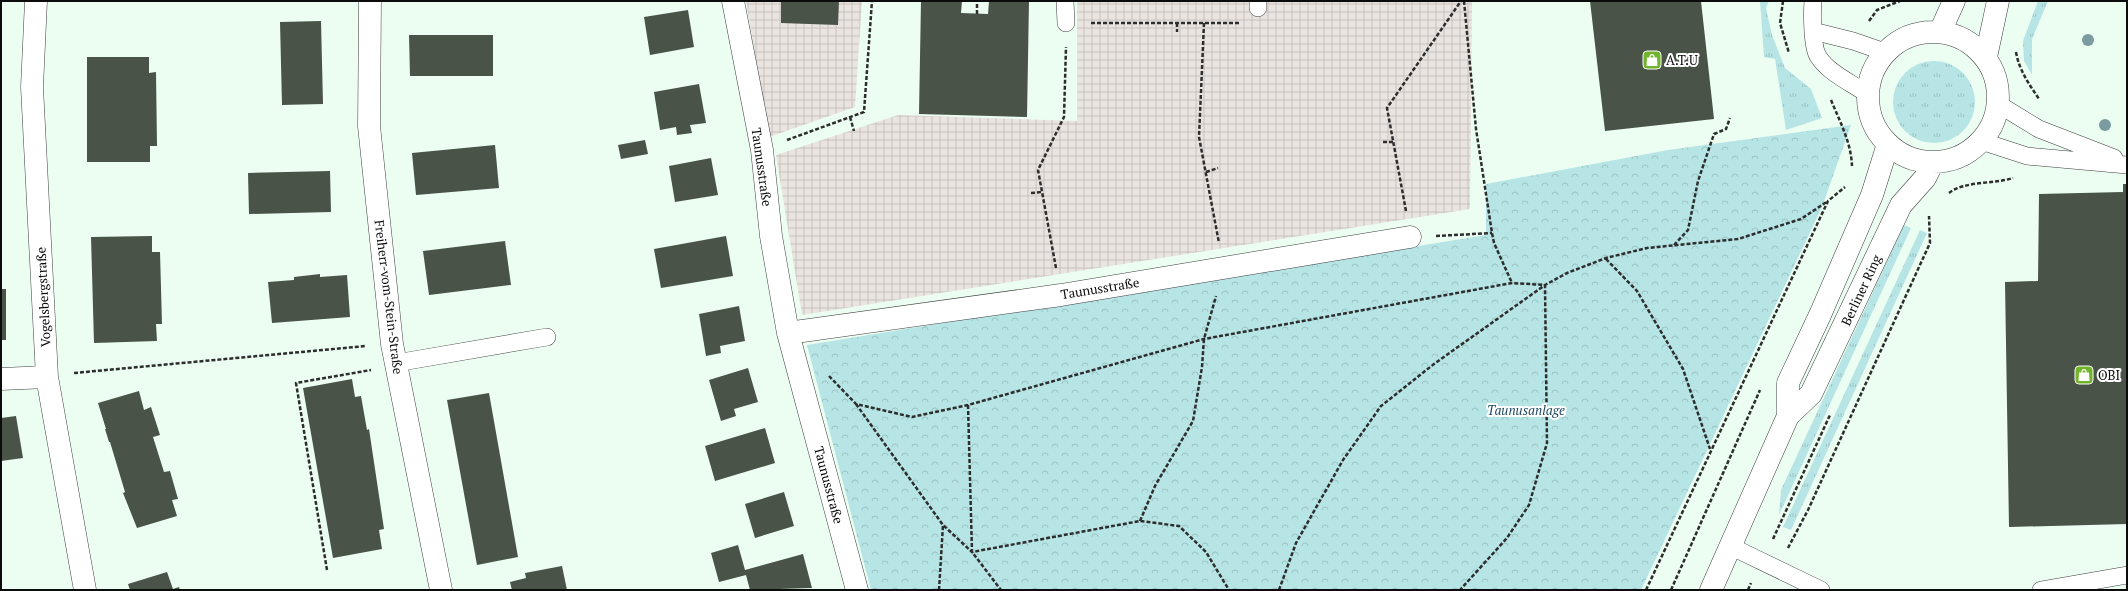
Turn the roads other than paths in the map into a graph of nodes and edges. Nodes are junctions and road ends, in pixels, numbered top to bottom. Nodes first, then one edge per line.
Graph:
1 (36, 1) edge
2 (370, 1) edge
3 (733, 1) edge
4 (1065, 1) edge
5 (1813, 1) edge
6 (1954, 1) edge
7 (1998, 1) edge
8 (1066, 23) road end
9 (1813, 31) junction
10 (1940, 32) junction
11 (1885, 52) junction
12 (1986, 57) junction
13 (1867, 94) junction
14 (1998, 104) junction
15 (1982, 141) junction
16 (1888, 144) junction
17 (1933, 162) junction
18 (2127, 164) edge
19 (1410, 237) road end
20 (788, 333) junction
21 (547, 337) dead end
22 (395, 357) junction
23 (47, 377) junction
24 (1, 379) edge
25 (1788, 416) junction
26 (1730, 546) junction
27 (2127, 575) edge
28 (85, 590) edge
29 (441, 590) edge
30 (856, 590) edge
31 (1711, 590) edge
32 (1821, 590) edge
33 (2041, 590) edge

1 - 23 street, Vogelsbergstraße
2 - 22 street, Freiherr-vom-Stein-Straße
3 - 20 street, Taunusstraße
4 - 8 lane
5 - 9 lane
6 - 10 street
7 - 12 street
9 - 11 lane
9 - 13 lane
10 - 11 street
10 - 12 street
11 - 13 street
12 - 14 street
13 - 16 street
14 - 15 street
14 - 18 lane
15 - 17 street
15 - 18 lane
16 - 17 street
16 - 25 street, Berliner Ring
17 - 25 street, Berliner Ring
19 - 20 street, Taunusstraße
20 - 30 street, Taunusstraße
21 - 22 lane
22 - 29 street, Freiherr-vom-Stein-Straße
23 - 24 street
23 - 28 street, Vogelsbergstraße
25 - 26 street, Berliner Ring
26 - 31 street, Berliner Ring
26 - 32 lane
27 - 33 lane

